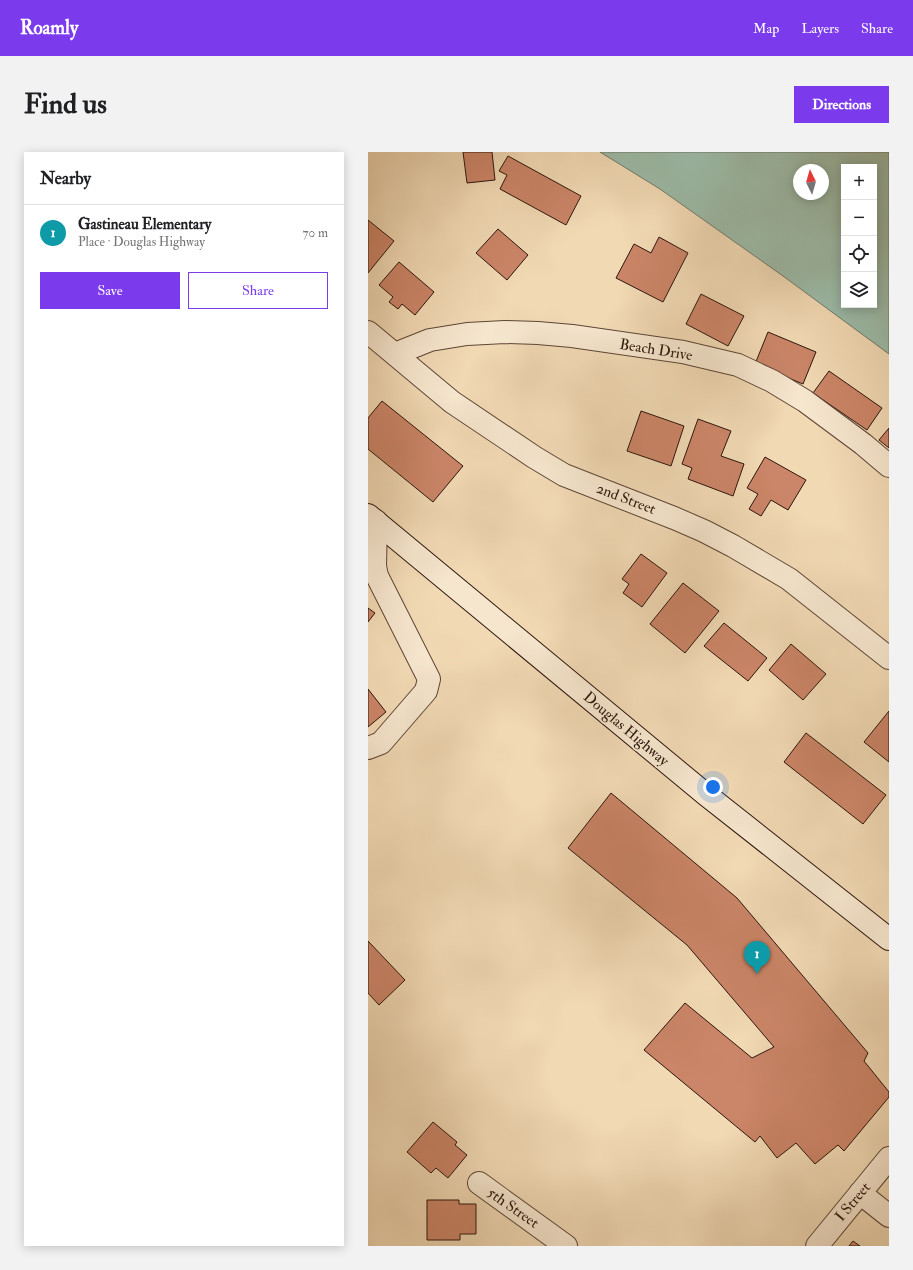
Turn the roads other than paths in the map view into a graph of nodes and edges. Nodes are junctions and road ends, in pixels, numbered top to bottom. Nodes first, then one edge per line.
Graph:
1 (368, 332) edge
2 (395, 354) junction
3 (889, 466) edge
4 (372, 518) edge
5 (889, 658) edge
6 (368, 748) edge
7 (889, 939) edge
8 (889, 1158) edge
9 (479, 1184) dead end
10 (860, 1193) junction
11 (889, 1216) edge
12 (566, 1246) edge
13 (817, 1246) edge

1 - 2 street, 2nd Street
2 - 3 street, Beach Drive
2 - 5 street, 2nd Street
4 - 6 street
4 - 7 street, Douglas Highway
8 - 10 street, I Street
9 - 12 street, 5th Street
10 - 11 street
10 - 13 street, I Street

